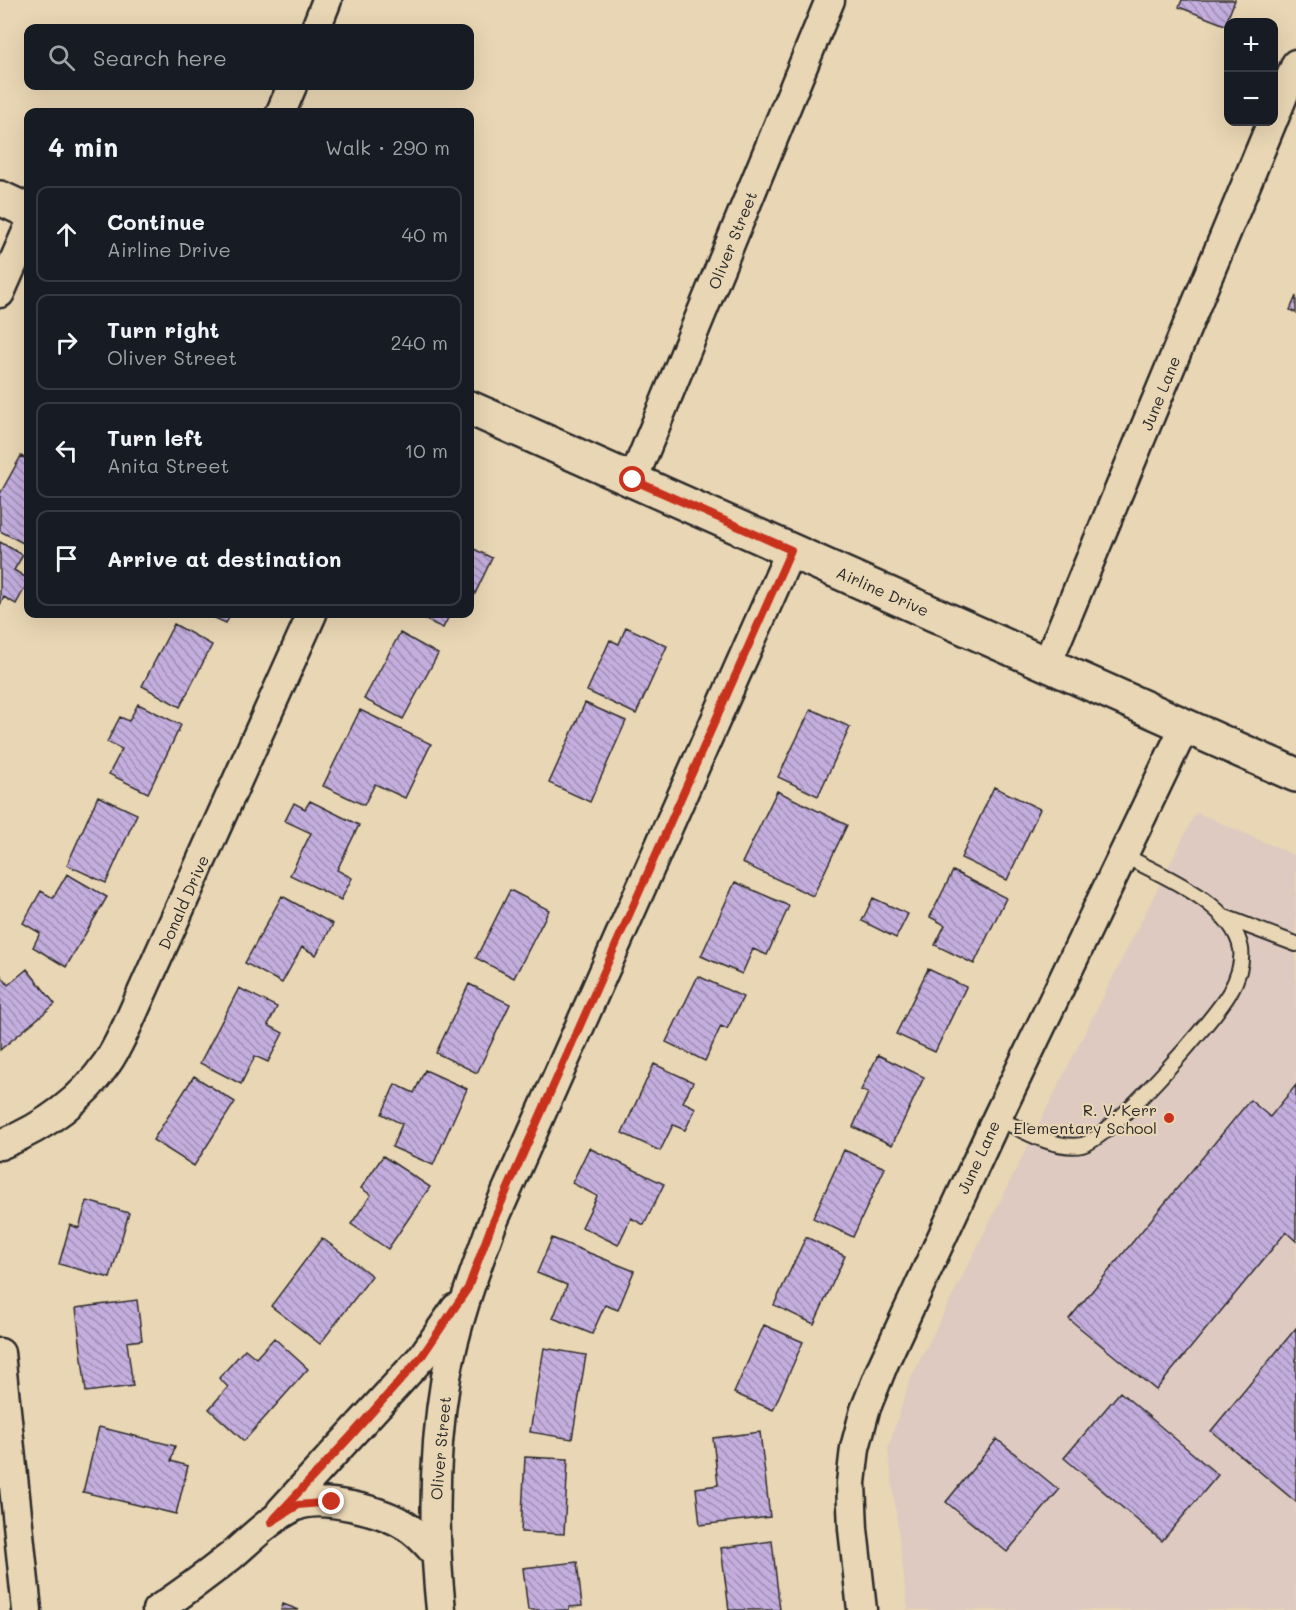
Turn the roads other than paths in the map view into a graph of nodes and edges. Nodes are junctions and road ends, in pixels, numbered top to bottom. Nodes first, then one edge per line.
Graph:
1 (327, 0) edge
2 (830, 0) edge
3 (318, 24) edge
4 (1296, 64) edge
5 (290, 90) edge
6 (283, 108) edge
7 (1278, 108) edge
8 (1271, 126) edge
9 (0, 198) edge
10 (24, 209) edge
11 (24, 238) edge
12 (0, 293) edge
13 (474, 410) edge
14 (633, 480) junction
15 (791, 550) junction
16 (310, 618) edge
17 (1047, 664) junction
18 (1185, 726) junction
19 (1296, 775) edge
20 (1123, 855) junction
21 (1222, 915) junction
22 (1296, 944) edge
23 (997, 1118) junction
24 (0, 1145) edge
25 (468, 1288) junction
26 (0, 1353) edge
27 (271, 1522) junction
28 (436, 1554) junction
29 (27, 1610) edge
30 (157, 1610) edge
31 (441, 1610) edge
32 (862, 1610) edge

1 - 3 street
2 - 14 street, Oliver Street
4 - 7 street, June Lane
5 - 6 street
8 - 17 street, June Lane
9 - 10 main road
11 - 12 street
13 - 14 main road, Airline Drive
14 - 15 main road, Airline Drive
15 - 17 main road, Airline Drive
15 - 25 street, Oliver Street
16 - 24 street, Donald Drive
17 - 18 main road, Airline Drive
18 - 19 main road, Airline Drive
18 - 20 street, June Lane
20 - 21 lane
20 - 23 street, June Lane
21 - 22 lane
21 - 23 lane
23 - 32 street, June Lane
25 - 27 street, Oliver Street
25 - 28 street, Oliver Street
26 - 29 street
27 - 28 street
27 - 30 street
28 - 31 street, Oliver Street

